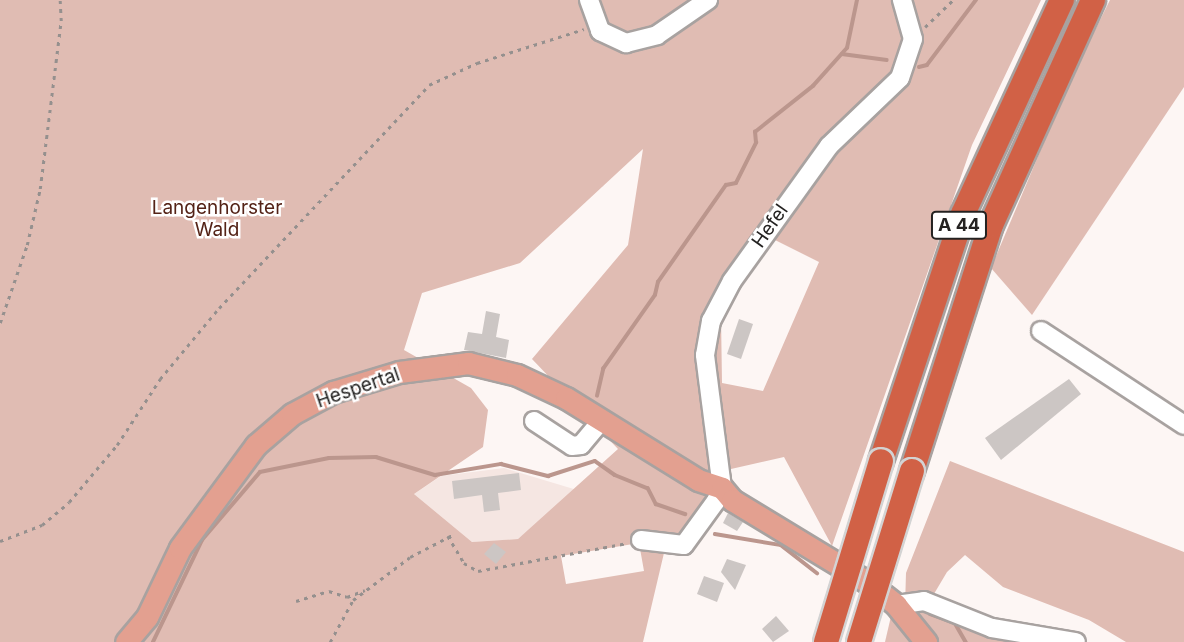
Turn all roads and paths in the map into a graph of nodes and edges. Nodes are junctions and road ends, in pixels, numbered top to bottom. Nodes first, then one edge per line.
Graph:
1 (60, 0) edge
2 (589, 0) edge
3 (708, 0) edge
4 (902, 0) edge
5 (953, 0) edge
6 (1062, 0) edge
7 (1093, 0) edge
8 (588, 28) dead end
9 (913, 39) junction
10 (0, 323) edge
11 (1041, 331) dead end
12 (602, 420) junction
13 (534, 421) dead end
14 (1184, 425) edge
15 (722, 488) junction
16 (454, 534) dead end
17 (448, 536) junction
18 (641, 540) joint
19 (0, 541) edge
20 (371, 587) junction
21 (296, 601) dead end
22 (896, 605) junction
23 (126, 642) edge
24 (330, 642) edge
25 (826, 642) edge
26 (859, 642) edge
27 (926, 642) edge
28 (1076, 642) edge

1 - 10 path
2 - 3 street
4 - 9 street
5 - 9 path
6 - 25 highway, A 44, bridge
7 - 26 highway, A 44, bridge
8 - 19 path
9 - 15 street, Hefel
11 - 14 street
12 - 13 street
12 - 15 main road, Hespertal
12 - 23 main road, Hespertal
15 - 18 street
15 - 22 main road
16 - 17 path
17 - 18 path
17 - 20 path
20 - 21 path
20 - 24 path
22 - 27 main road
22 - 28 street

